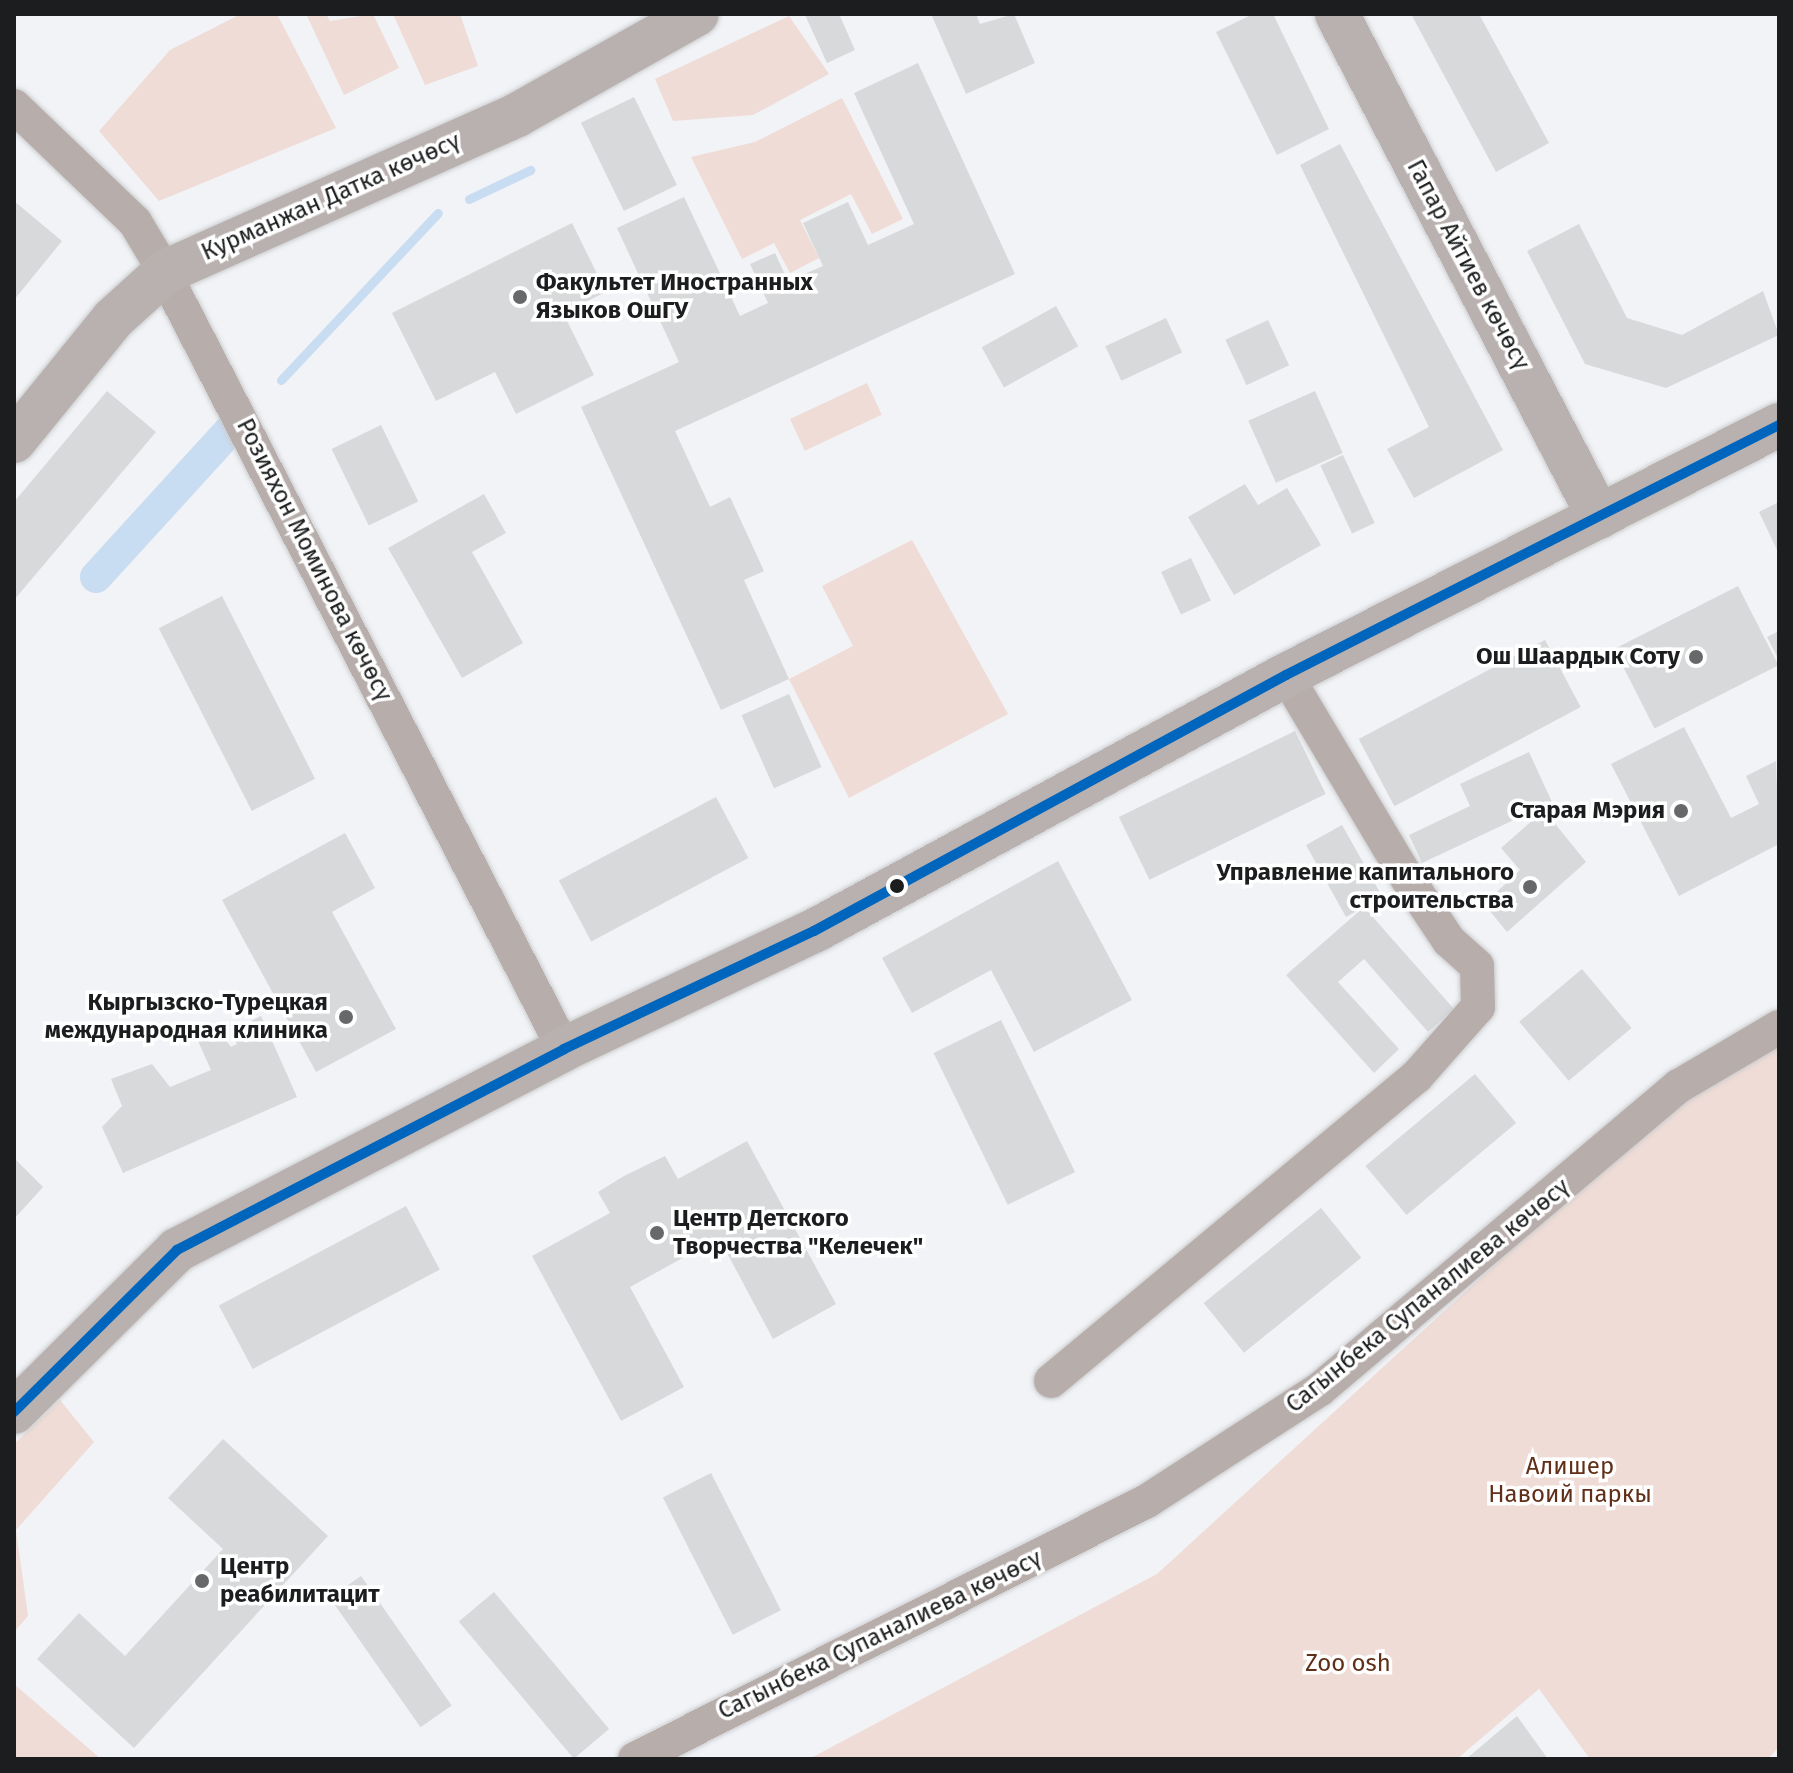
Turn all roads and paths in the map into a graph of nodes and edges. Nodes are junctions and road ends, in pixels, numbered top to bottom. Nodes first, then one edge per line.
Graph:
1 (697, 14) edge
2 (1337, 14) edge
3 (14, 106) edge
4 (165, 272) junction
5 (1779, 425) edge
6 (14, 441) edge
7 (1599, 517) junction
8 (1286, 675) junction
9 (1779, 1027) edge
10 (564, 1049) junction
11 (1051, 1381) dead end
12 (14, 1412) edge
13 (635, 1759) edge

1 - 4 main road, Курманжан Датка көчөсү
2 - 7 main road, Гапар Айтиев көчөсү
3 - 4 street, Розияхон Моминова көчөсү
4 - 6 main road, Курманжан Датка көчөсү
4 - 10 street, Розияхон Моминова көчөсү
5 - 7 main road
7 - 8 main road
8 - 10 main road
8 - 11 street
9 - 13 street, Сагынбека Супаналиева көчөсү
10 - 12 main road

